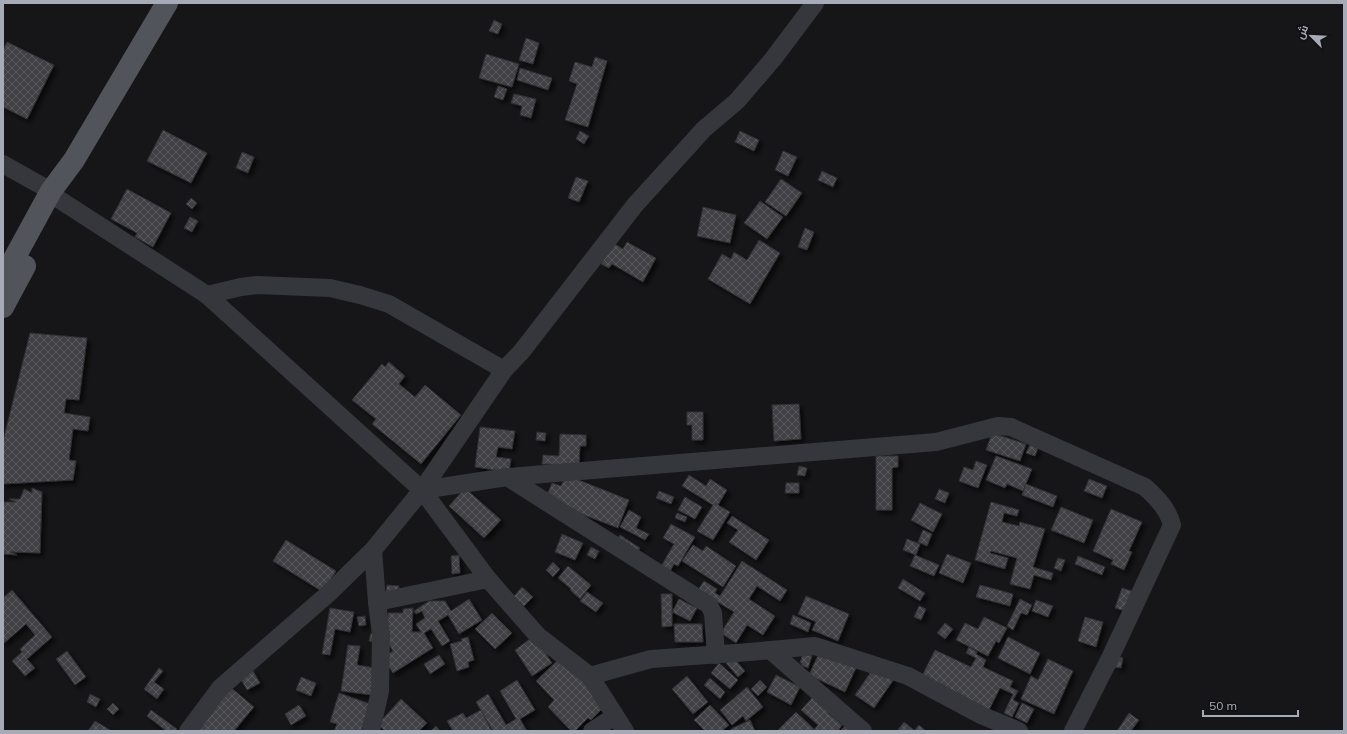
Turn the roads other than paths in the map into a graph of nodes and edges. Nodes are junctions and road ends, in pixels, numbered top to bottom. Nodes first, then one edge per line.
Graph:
1 (167, 3) edge
2 (815, 3) edge
3 (3, 164) edge
4 (55, 195) junction
5 (3, 279) edge
6 (208, 295) junction
7 (3, 307) edge
8 (504, 370) junction
9 (507, 477) junction
10 (422, 490) junction
11 (373, 550) junction
12 (488, 579) junction
13 (377, 602) junction
14 (770, 650) junction
15 (716, 655) junction
16 (590, 676) junction
17 (615, 716) junction
18 (188, 731) edge
19 (372, 731) edge
20 (592, 731) edge
21 (625, 731) edge
22 (863, 731) edge
23 (1019, 731) edge
24 (1073, 731) edge

1 - 4 main road
2 - 8 street
3 - 4 street
4 - 5 main road
4 - 6 street
4 - 7 main road
6 - 8 street
6 - 10 street
8 - 10 street
9 - 10 street
9 - 15 street
9 - 24 street
10 - 11 street
10 - 12 street
11 - 13 street
11 - 18 street
12 - 13 street
12 - 16 street
13 - 19 street
14 - 15 street
14 - 22 street
14 - 23 street
15 - 16 street
16 - 17 street
17 - 20 street
17 - 21 street

